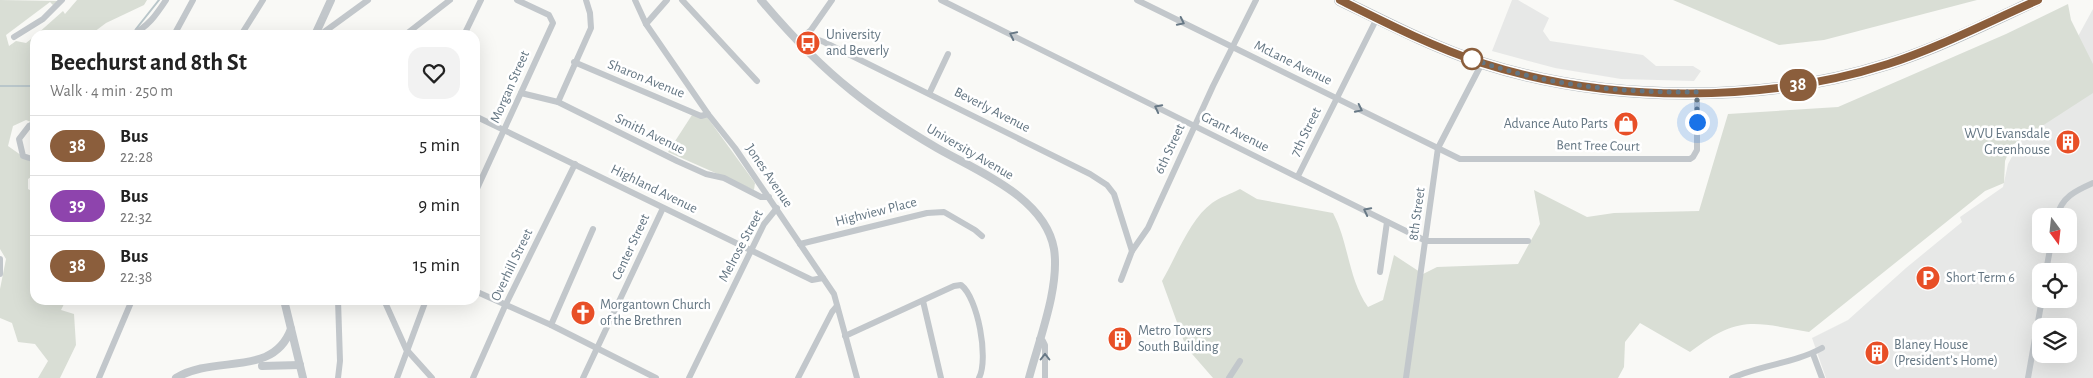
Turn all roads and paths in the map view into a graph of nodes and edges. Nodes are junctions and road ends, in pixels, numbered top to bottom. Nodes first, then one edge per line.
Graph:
1 (62, 0) edge
2 (166, 0) edge
3 (193, 0) edge
4 (263, 0) edge
5 (331, 0) edge
6 (368, 0) edge
7 (450, 0) edge
8 (480, 0) edge
9 (518, 0) edge
10 (586, 0) edge
11 (636, 0) edge
12 (667, 0) edge
13 (682, 0) edge
14 (761, 0) edge
15 (832, 0) edge
16 (941, 0) edge
17 (1138, 0) edge
18 (1256, 0) edge
19 (1340, 0) edge
20 (2037, 0) edge
21 (1377, 18) junction
22 (646, 24) junction
23 (142, 30) edge
24 (177, 30) edge
25 (244, 30) edge
26 (317, 30) edge
27 (327, 30) edge
28 (412, 30) edge
29 (466, 30) edge
30 (14, 37) dead end
31 (798, 41) junction
32 (1233, 47) junction
33 (948, 54) dead end
34 (574, 62) junction
35 (1482, 63) junction
36 (757, 81) dead end
37 (521, 92) junction
38 (930, 92) junction
39 (1697, 92) junction
40 (1336, 98) junction
41 (558, 102) junction
42 (708, 114) junction
43 (480, 118) edge
44 (30, 126) edge
45 (1195, 126) junction
46 (504, 130) junction
47 (1438, 148) junction
48 (30, 158) edge
49 (575, 164) junction
50 (1298, 176) junction
51 (480, 182) edge
52 (2093, 183) edge
53 (768, 197) junction
54 (663, 208) junction
55 (776, 208) junction
56 (2059, 208) edge
57 (1388, 222) junction
58 (593, 229) dead end
59 (982, 236) dead end
60 (1426, 241) junction
61 (1528, 241) dead end
62 (800, 244) junction
63 (751, 250) junction
64 (1132, 252) junction
65 (0, 259) edge
66 (1380, 272) dead end
67 (0, 274) edge
68 (823, 278) junction
69 (1121, 280) dead end
70 (480, 294) edge
71 (923, 301) junction
72 (130, 305) edge
73 (285, 305) edge
74 (338, 305) edge
75 (386, 305) edge
76 (424, 305) edge
77 (505, 306) junction
78 (837, 306) junction
79 (2040, 308) edge
80 (551, 326) junction
81 (292, 330) junction
82 (845, 336) junction
83 (1039, 339) junction
84 (406, 348) junction
85 (597, 348) junction
86 (1822, 348) dead end
87 (1813, 354) junction
88 (1240, 361) dead end
89 (300, 365) junction
90 (256, 366) junction
91 (99, 378) edge
92 (176, 378) edge
93 (303, 378) edge
94 (338, 378) edge
95 (396, 378) edge
96 (432, 378) edge
97 (473, 378) edge
98 (582, 378) edge
99 (656, 378) edge
100 (689, 378) edge
101 (798, 378) edge
102 (857, 378) edge
103 (942, 378) edge
104 (979, 378) edge
105 (1028, 378) edge
106 (1045, 378) edge
107 (1229, 378) edge
108 (1406, 378) edge
109 (1732, 378) edge
110 (1822, 378) edge
111 (2028, 378) edge

1 - 30 street
2 - 23 street
3 - 24 street
4 - 25 street
5 - 26 street
6 - 27 street
7 - 28 street
8 - 29 street
9 - 37 street, Morgan Street
10 - 34 street
11 - 22 street, Jones Avenue
12 - 22 street
13 - 36 street
14 - 31 street, University Avenue
15 - 31 street
45 -> 16 street, Grant Avenue
17 -> 32 street, McLane Avenue
18 - 32 street, 6th Street
19 - 21 main road
20 - 39 main road
21 - 35 main road
21 - 40 street, 7th Street
22 - 42 street, Jones Avenue
31 - 38 street, Beverly Avenue
31 - 83 street, University Avenue
32 - 40 street, McLane Avenue
32 - 45 street, 6th Street
33 - 38 street
34 - 41 street
34 - 42 street, Sharon Avenue
35 - 39 main road
35 - 47 street, 8th Street
37 - 41 street, Smith Avenue
37 - 46 street, Morgan Street
38 - 64 street, Beverly Avenue
39 - 47 street, Bent Tree Court
40 -> 47 street, McLane Avenue
40 - 50 street, 7th Street
41 - 53 street, Smith Avenue
42 - 53 street, Jones Avenue
43 - 46 street, Highland Avenue
44 - 48 street
45 - 50 street, Grant Avenue
45 - 64 street, 6th Street
46 - 49 street, Highland Avenue
46 - 51 street, Morgan Street
47 - 60 street, 8th Street
49 - 54 street, Highland Avenue
49 - 77 street, Overhill Street
57 -> 50 street, Grant Avenue
52 - 56 street
53 - 55 street, Jones Avenue
54 - 63 street, Highland Avenue
54 - 85 street, Center Street
55 - 62 street, Jones Avenue
55 - 63 street, Melrose Street
57 - 60 street, Grant Avenue
57 - 66 street
58 - 80 street
59 - 62 street, Highview Place
60 - 61 street, Grant Avenue
60 - 108 street, 8th Street
62 - 68 street, Jones Avenue
63 - 68 street, Highland Avenue
63 - 100 street, Melrose Street
64 - 69 street, 6th Street
65 - 67 street
68 - 78 street, Jones Avenue
70 - 77 street
71 - 82 street
71 - 103 street
71 - 104 street
72 - 91 street
73 - 81 street
74 - 94 street
75 - 84 street
76 - 84 street
77 - 80 street
77 - 97 street, Overhill Street
78 - 82 street, Jones Avenue
78 - 101 street
79 - 111 street
80 - 85 street
81 - 89 street
81 - 90 street
82 - 102 street, Jones Avenue
83 - 105 street, University Avenue
106 -> 83 street
84 - 95 street
84 - 96 street
85 - 98 street, Center Street
85 - 99 street
86 - 87 street
87 - 109 street
87 - 110 street
88 - 107 street
89 - 90 street
89 - 93 street
90 - 92 street

